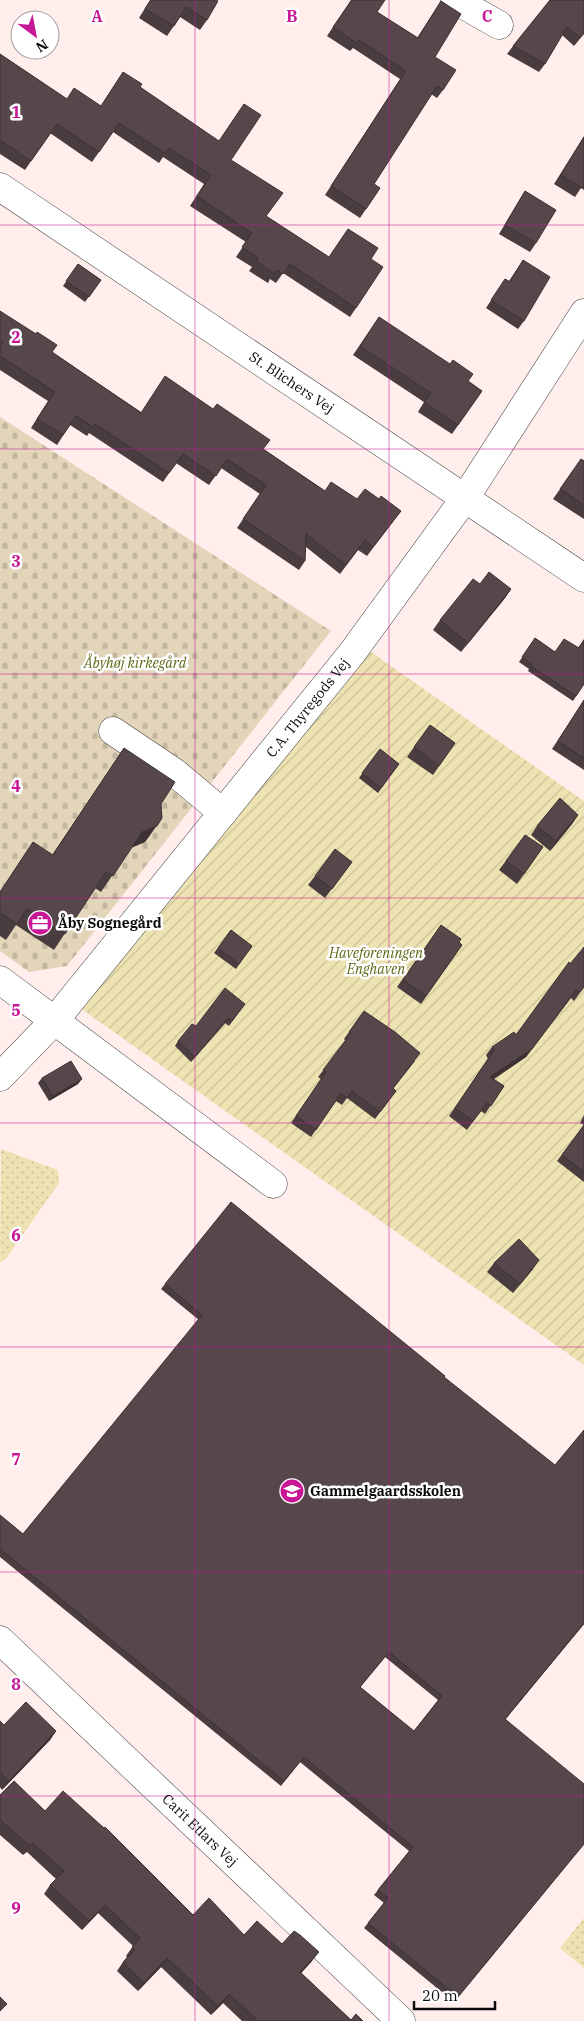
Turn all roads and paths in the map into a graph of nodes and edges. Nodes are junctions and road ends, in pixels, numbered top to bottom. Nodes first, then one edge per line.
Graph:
1 (455, 0) edge
2 (499, 25) dead end
3 (0, 187) edge
4 (584, 313) edge
5 (465, 498) junction
6 (584, 578) edge
7 (113, 731) dead end
8 (222, 813) junction
9 (0, 980) edge
10 (55, 1020) junction
11 (0, 1077) edge
12 (272, 1184) dead end
13 (0, 1640) edge
14 (401, 2021) edge

1 - 2 street
3 - 5 street, St. Blichers Vej
4 - 5 street, C.A. Thyregods Vej
5 - 6 street, St. Blichers Vej
5 - 8 street, C.A. Thyregods Vej
7 - 8 street
8 - 10 street, C.A. Thyregods Vej
9 - 10 street
10 - 11 street, C.A. Thyregods Vej
10 - 12 street
13 - 14 street, Carit Etlars Vej

